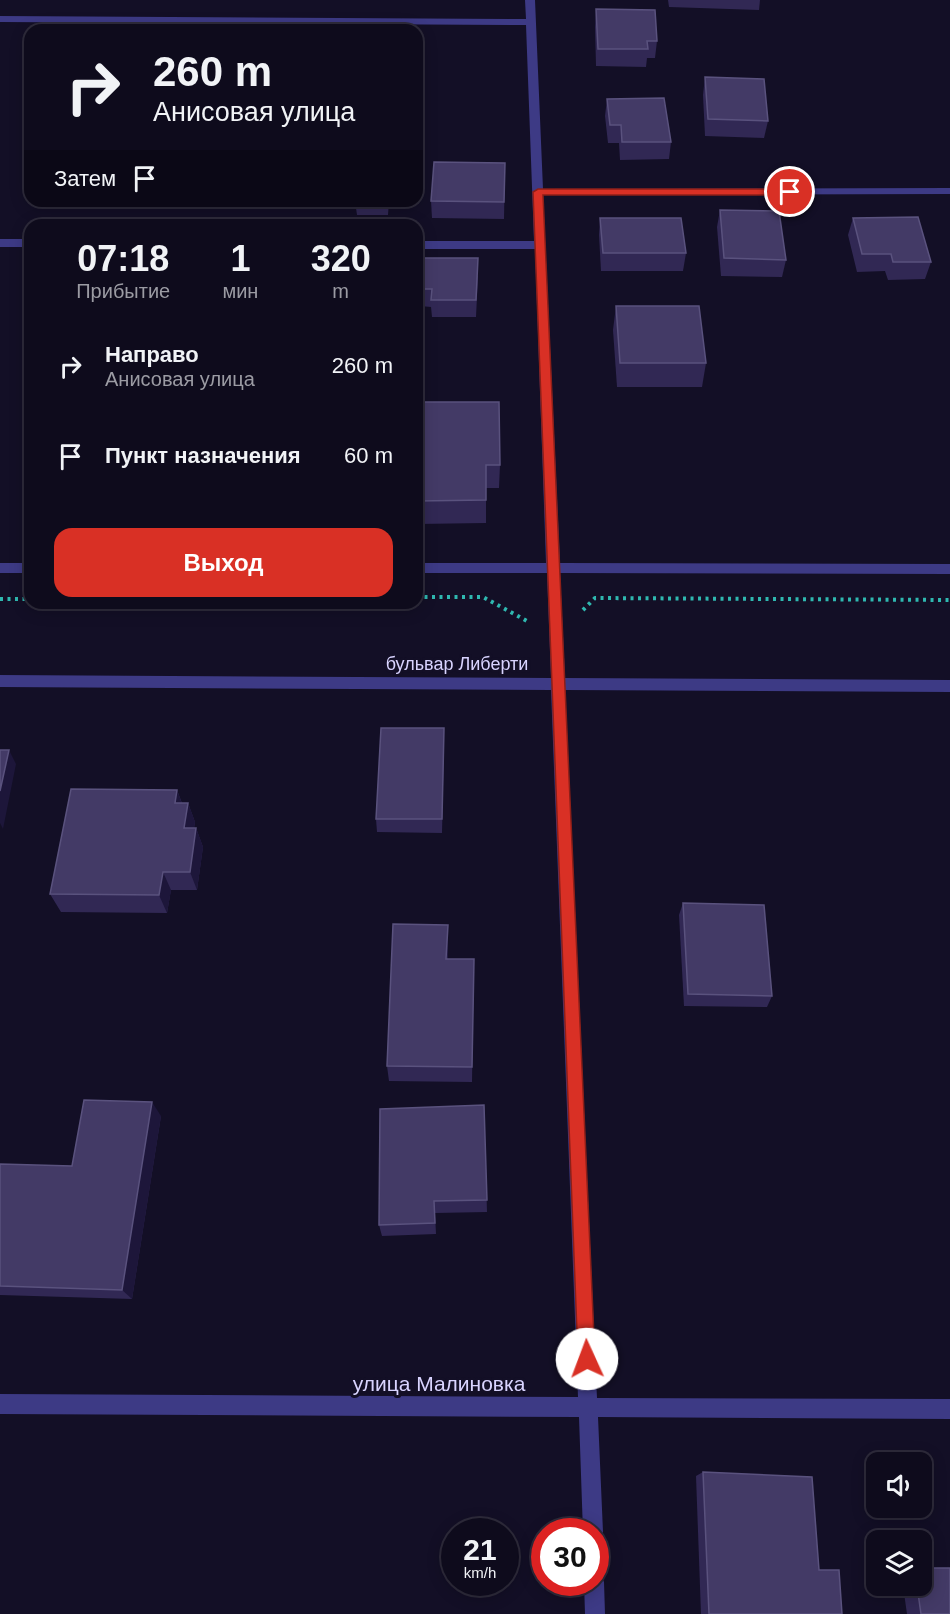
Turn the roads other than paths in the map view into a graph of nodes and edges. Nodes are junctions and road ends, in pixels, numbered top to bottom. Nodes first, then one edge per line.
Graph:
1 (530, 0) edge
2 (0, 19) edge
3 (531, 22) junction
4 (950, 191) edge
5 (538, 192) junction
6 (0, 243) edge
7 (24, 243) edge
8 (423, 245) edge
9 (540, 245) junction
10 (0, 568) edge
11 (24, 568) edge
12 (423, 568) edge
13 (553, 568) junction
14 (950, 569) edge
15 (0, 681) edge
16 (558, 684) junction
17 (950, 686) edge
18 (0, 1404) edge
19 (589, 1407) junction
20 (950, 1408) edge
21 (593, 1518) edge
22 (594, 1596) edge
23 (595, 1614) edge

1 - 3 street
2 - 3 street
3 - 5 street
4 - 5 street
5 - 9 street
6 - 7 street
8 - 9 street
9 - 13 street
10 - 11 street
12 - 13 street
13 - 14 street
13 - 16 street
15 - 16 street, бульвар Либерти
16 - 17 street, бульвар Либерти
16 - 19 street
18 - 19 street, улица Малиновка
19 - 20 street, улица Малиновка
19 - 21 street
22 - 23 street

